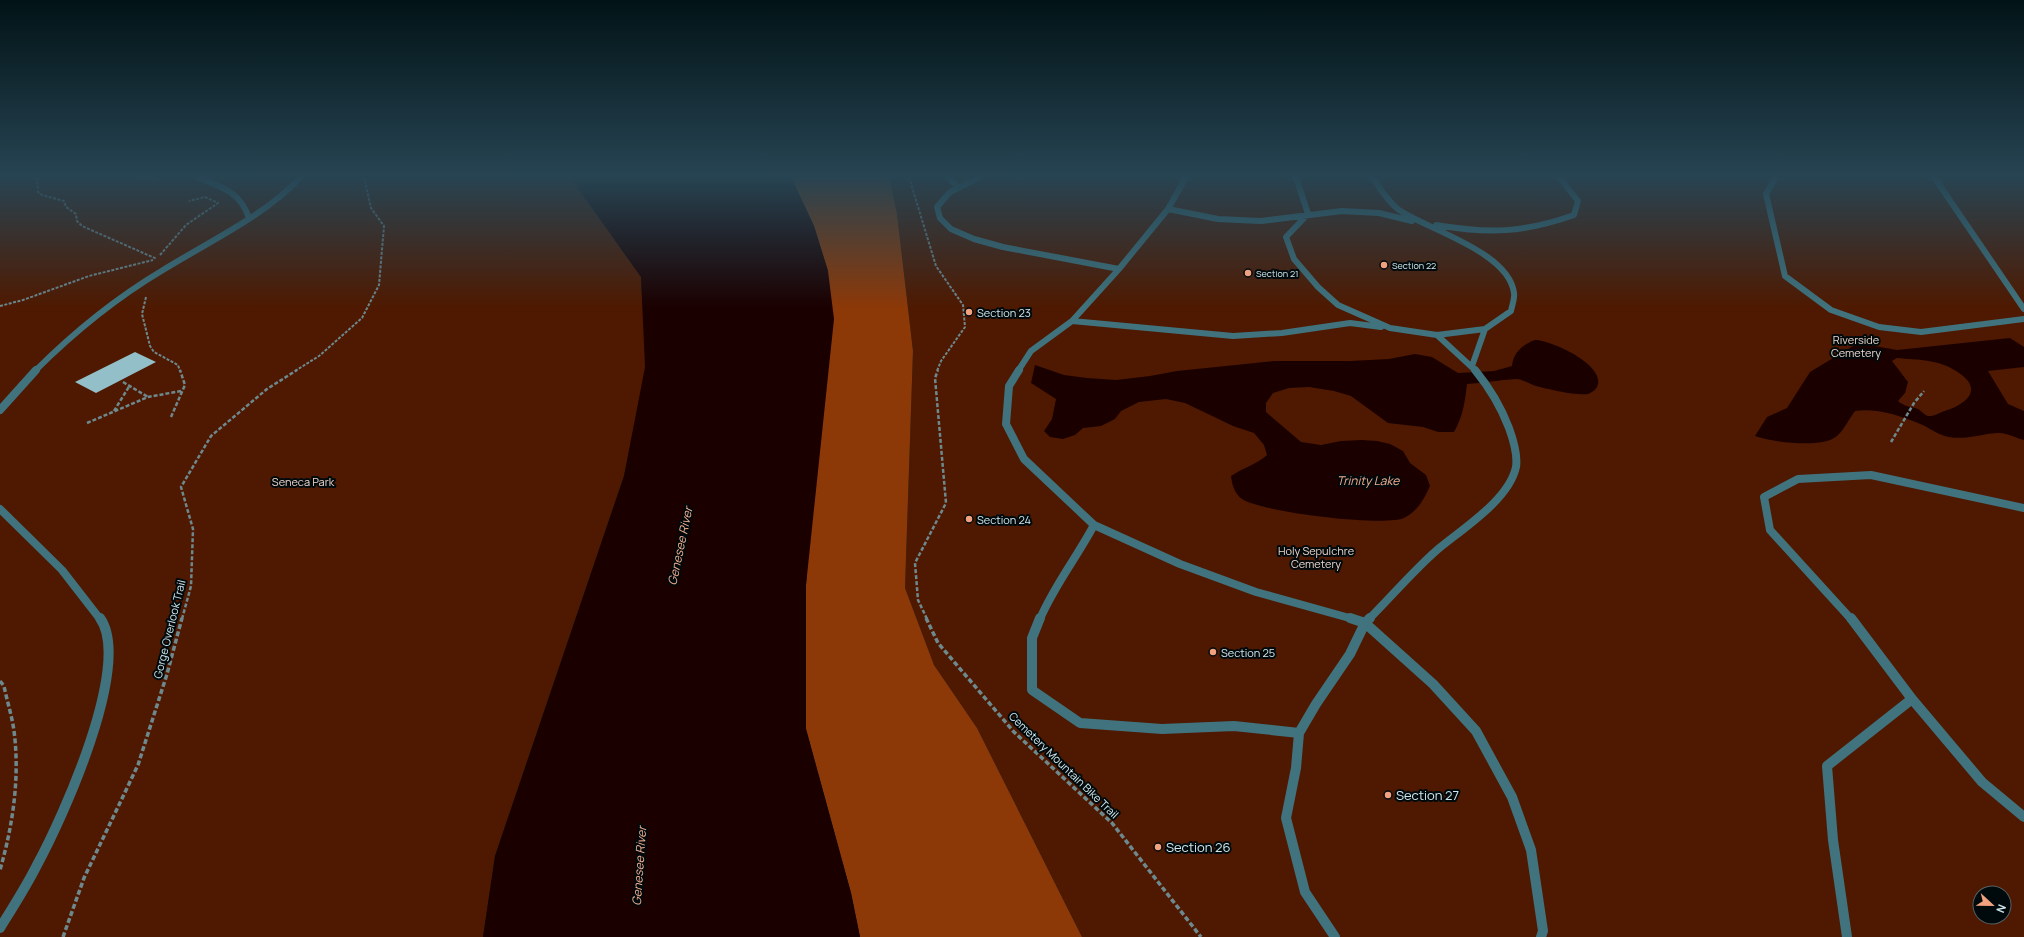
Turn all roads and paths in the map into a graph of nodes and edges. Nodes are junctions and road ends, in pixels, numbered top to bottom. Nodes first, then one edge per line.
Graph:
1 (78, 221) edge
2 (193, 221) edge
3 (245, 221) edge
4 (380, 221) edge
5 (922, 221) edge
6 (943, 221) edge
7 (1158, 221) edge
8 (1302, 221) edge
9 (1412, 221) edge
10 (1418, 221) edge
11 (1558, 221) edge
12 (1772, 221) edge
13 (1964, 221) edge
14 (1422, 223) junction
15 (157, 259) junction
16 (174, 264) junction
17 (1119, 268) junction
18 (156, 275) junction
19 (0, 306) edge
20 (2024, 309) edge
21 (2024, 319) edge
22 (1072, 321) junction
23 (1390, 328) junction
24 (1485, 329) junction
25 (1437, 335) junction
26 (1472, 366) junction
27 (122, 382) dead end
28 (130, 385) junction
29 (182, 391) junction
30 (1924, 391) dead end
31 (148, 397) junction
32 (0, 410) edge
33 (113, 412) junction
34 (171, 417) dead end
35 (87, 423) dead end
36 (1891, 442) dead end
37 (2024, 508) edge
38 (0, 509) edge
39 (1094, 525) junction
40 (1365, 623) junction
41 (0, 681) edge
42 (1912, 699) junction
43 (1299, 733) junction
44 (2024, 817) edge
45 (0, 870) edge
46 (0, 928) edge
47 (63, 937) edge
48 (1201, 937) edge
49 (1335, 937) edge
50 (1541, 937) edge
51 (1847, 937) edge

1 - 15 path
2 - 15 path
3 - 16 lane
4 - 47 path, Gorge Overlook Trail
5 - 48 path, Cemetery Mountain Bike Trail
6 - 17 lane
7 - 17 lane
8 - 23 lane
9 - 14 lane
10 - 14 lane
11 - 14 lane
12 - 21 lane
13 - 20 lane
14 - 24 lane
15 - 16 path
15 - 19 path
16 - 18 lane
17 - 22 lane
18 - 29 path
18 - 32 lane
22 - 23 lane
22 - 39 lane
23 - 25 lane
24 - 25 lane
24 - 26 lane
25 - 26 lane
26 - 40 lane
27 - 28 path
28 - 31 path
28 - 33 path
29 - 31 path
29 - 34 path
30 - 36 path
31 - 33 path
33 - 35 path
37 - 42 lane
38 - 46 lane
39 - 40 lane
39 - 43 lane
40 - 43 lane
40 - 50 lane
41 - 45 path
42 - 44 lane
42 - 51 lane
43 - 49 lane

